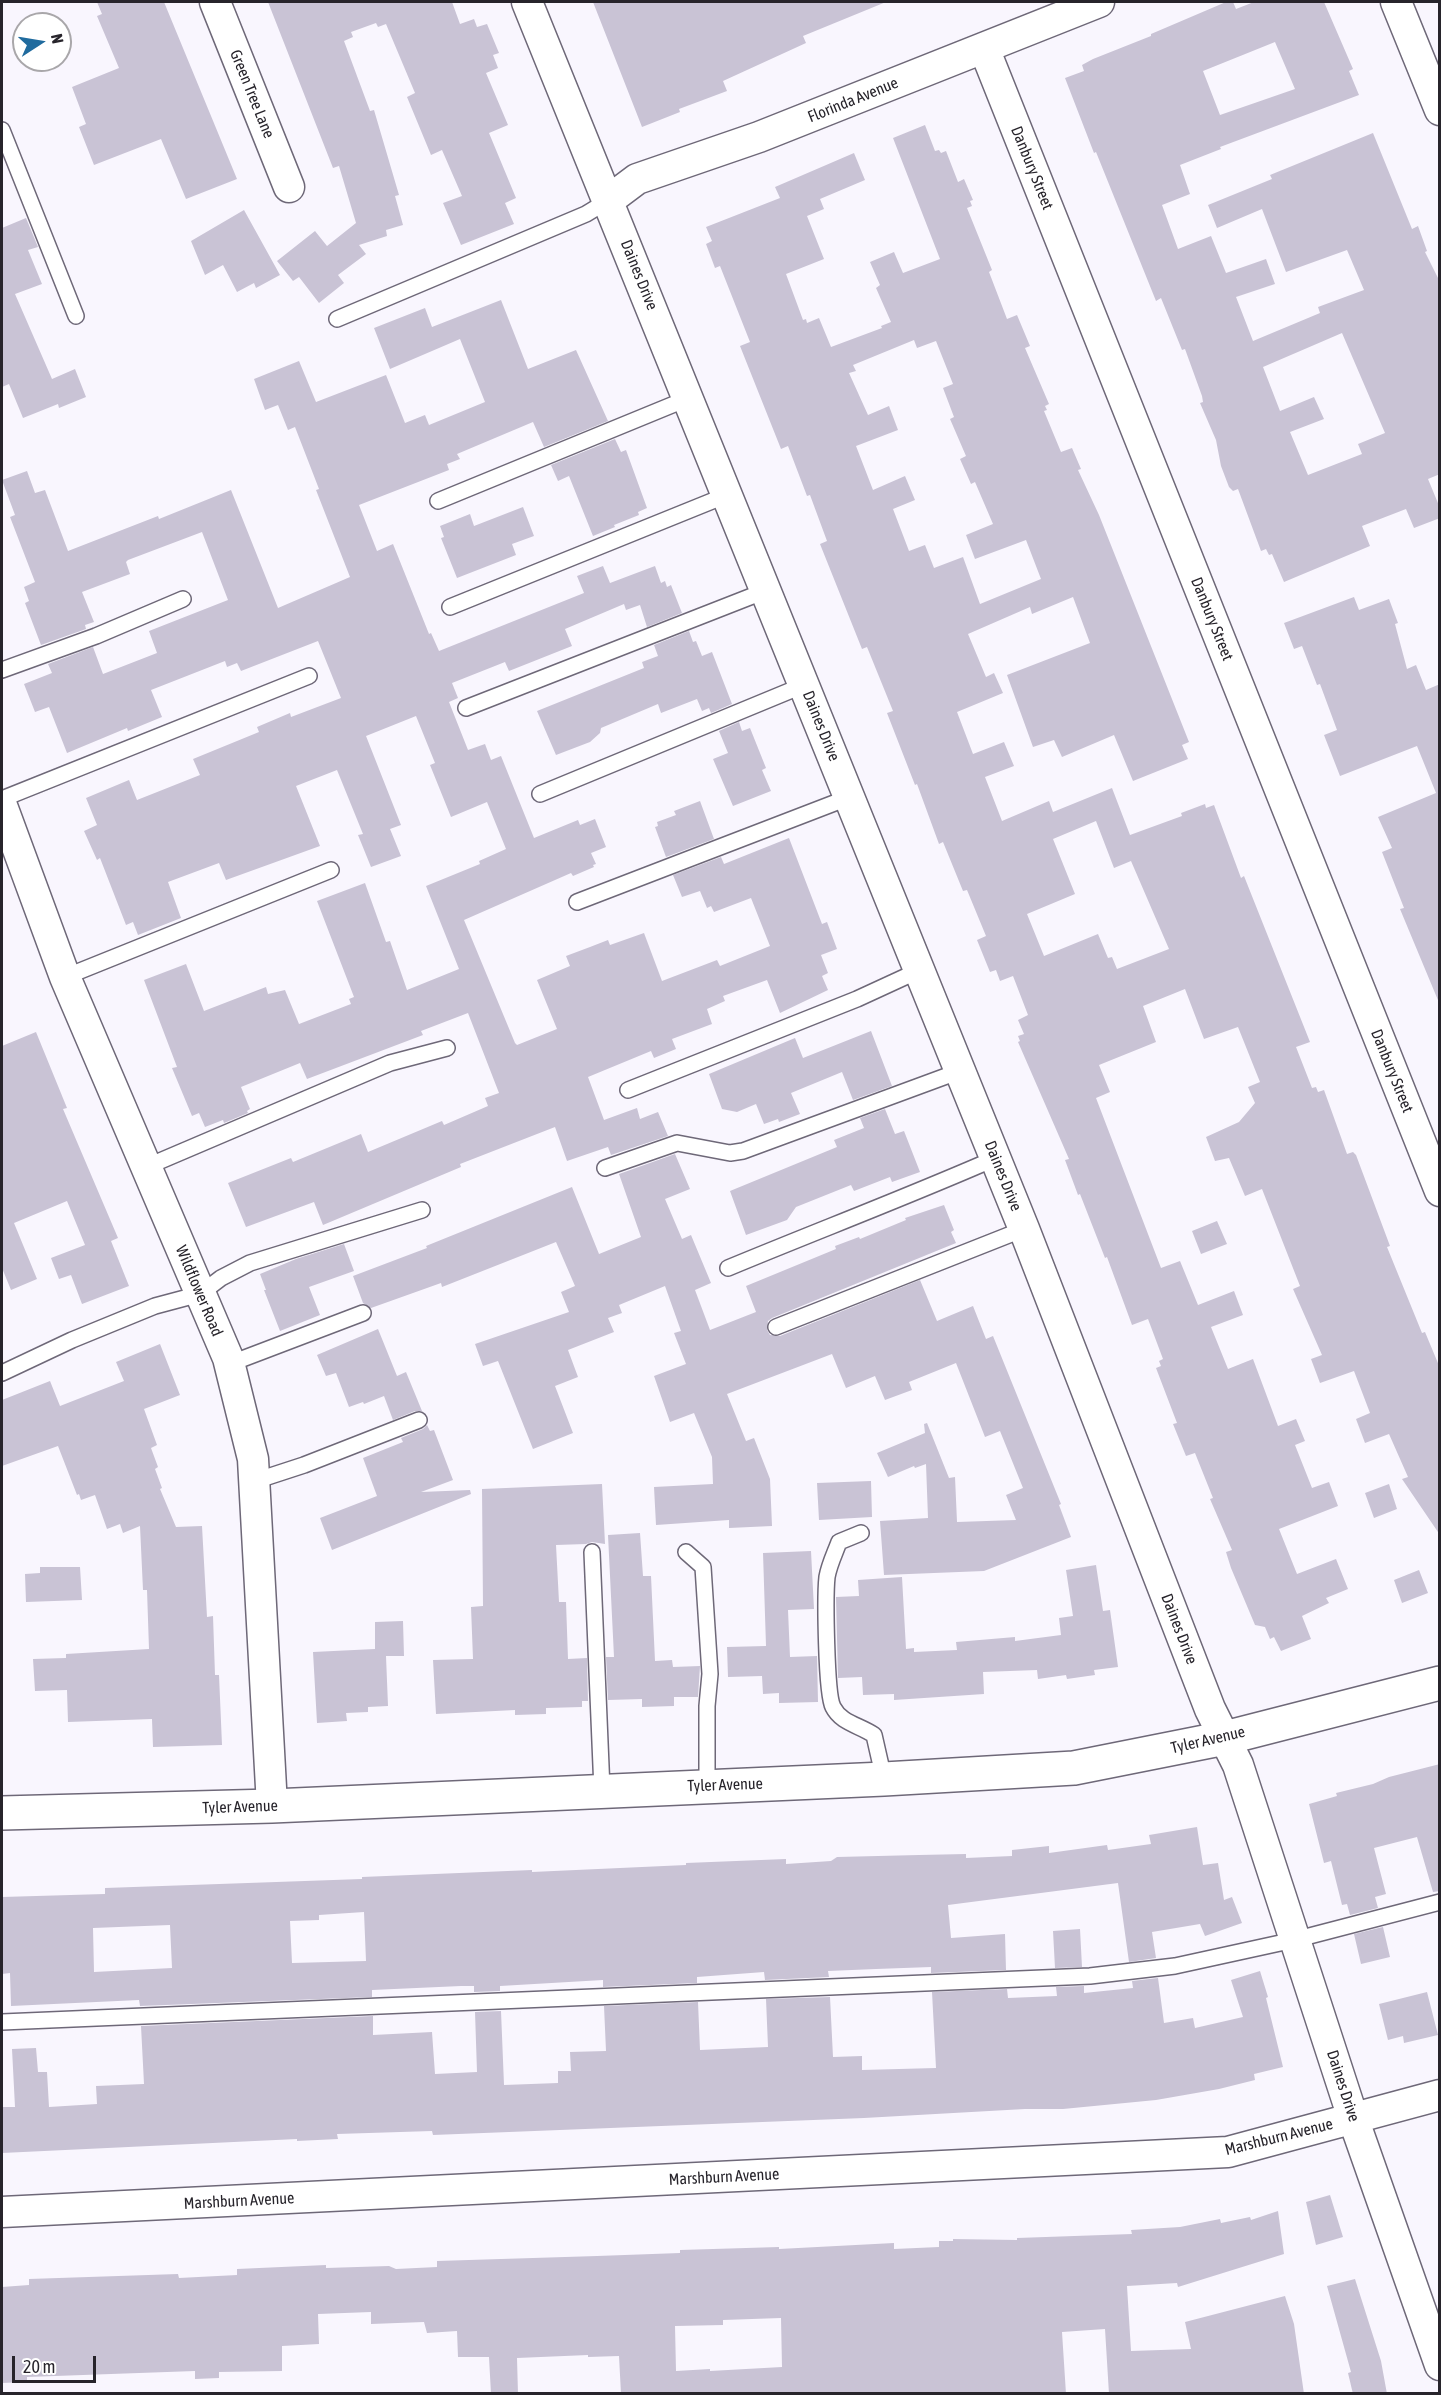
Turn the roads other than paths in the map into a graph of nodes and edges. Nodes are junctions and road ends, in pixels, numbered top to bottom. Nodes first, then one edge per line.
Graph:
1 (214, 2) edge
2 (527, 2) edge
3 (1099, 2) edge
4 (1396, 2) edge
5 (984, 48) junction
6 (1440, 110) edge
7 (2, 130) edge
8 (289, 187) dead end
9 (609, 200) junction
10 (76, 316) dead end
11 (337, 319) dead end
12 (689, 398) junction
13 (727, 495) junction
14 (438, 501) dead end
15 (765, 591) junction
16 (183, 599) dead end
17 (450, 607) dead end
18 (2, 670) edge
19 (309, 676) dead end
20 (804, 685) junction
21 (466, 708) dead end
22 (540, 794) dead end
23 (850, 797) junction
24 (2, 799) edge
25 (2, 806) edge
26 (331, 870) dead end
27 (577, 902) dead end
28 (920, 970) junction
29 (65, 977) junction
30 (447, 1048) dead end
31 (960, 1071) junction
32 (628, 1090) dead end
33 (996, 1158) junction
34 (146, 1167) junction
35 (605, 1168) dead end
36 (1440, 1191) edge
37 (422, 1210) dead end
38 (1024, 1229) junction
39 (728, 1268) dead end
40 (200, 1294) junction
41 (363, 1313) dead end
42 (776, 1327) dead end
43 (229, 1364) junction
44 (2, 1373) edge
45 (419, 1420) dead end
46 (255, 1481) junction
47 (861, 1533) dead end
48 (592, 1552) dead end
49 (686, 1552) dead end
50 (1440, 1683) edge
51 (1225, 1738) junction
52 (884, 1779) junction
53 (707, 1785) junction
54 (602, 1790) junction
55 (272, 1806) junction
56 (2, 1813) edge
57 (1440, 1902) edge
58 (1294, 1940) junction
59 (2, 2022) edge
60 (1440, 2095) edge
61 (1353, 2118) junction
62 (2, 2212) edge
63 (1440, 2366) edge

1 - 8 street, Green Tree Lane
2 - 9 street, Daines Drive
3 - 5 street, Florinda Avenue
4 - 6 street
5 - 9 street, Florinda Avenue
5 - 36 street, Danbury Street
7 - 10 lane
9 - 11 lane
9 - 12 street, Daines Drive
12 - 13 street, Daines Drive
12 - 14 lane
13 - 15 street, Daines Drive
13 - 17 lane
15 - 20 street, Daines Drive
15 - 21 lane
16 - 18 lane
19 - 24 lane
20 - 22 lane
20 - 23 street, Daines Drive
23 - 27 lane
23 - 28 street, Daines Drive
25 - 29 street, Wildflower Road
26 - 29 lane
28 - 31 street, Daines Drive
28 - 32 lane
29 - 34 street, Wildflower Road
30 - 34 lane
31 - 33 street, Daines Drive
31 - 35 lane
33 - 38 street, Daines Drive
33 - 39 lane
34 - 40 street, Wildflower Road
37 - 40 lane
38 - 42 lane
38 - 51 street, Daines Drive
40 - 43 street, Wildflower Road
40 - 44 lane
41 - 43 lane
43 - 46 street, Wildflower Road
45 - 46 lane
46 - 55 street, Wildflower Road
47 - 52 lane
48 - 54 lane
49 - 53 lane
50 - 51 street, Tyler Avenue
51 - 52 street, Tyler Avenue
51 - 58 street, Daines Drive
52 - 53 street, Tyler Avenue
53 - 54 street, Tyler Avenue
54 - 55 street, Tyler Avenue
55 - 56 street, Tyler Avenue
57 - 58 lane
58 - 59 lane
58 - 61 street, Daines Drive
60 - 61 street, Marshburn Avenue
61 - 62 street, Marshburn Avenue
61 - 63 street, Daines Drive

